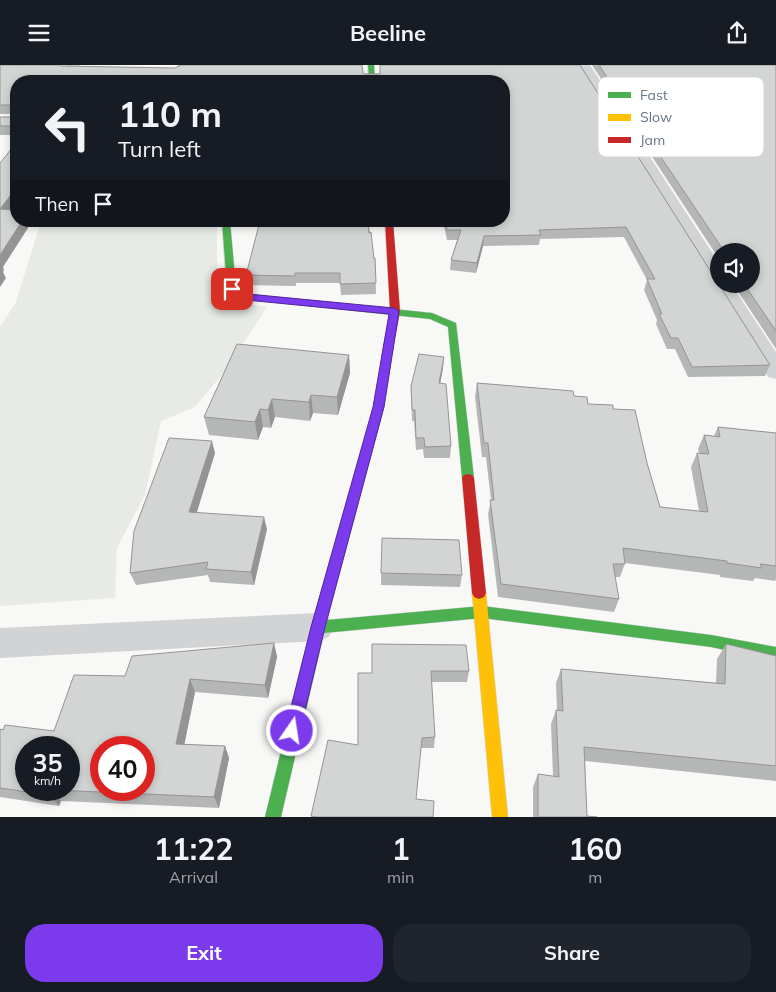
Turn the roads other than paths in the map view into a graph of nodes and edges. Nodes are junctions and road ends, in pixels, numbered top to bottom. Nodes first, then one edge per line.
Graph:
1 (583, 65) edge
2 (88, 71) edge
3 (67, 72) edge
4 (598, 89) edge
5 (641, 157) edge
6 (227, 227) edge
7 (389, 227) edge
8 (710, 266) edge
9 (727, 293) edge
10 (394, 311) junction
11 (776, 371) edge
12 (482, 612) junction
13 (318, 627) junction
14 (0, 643) edge
15 (776, 654) edge
16 (273, 817) edge
17 (500, 817) edge

1 - 4 street
2 - 3 street
5 - 8 street
6 - 10 street
7 - 10 street
9 - 11 street
10 - 12 street
10 - 13 street
12 - 13 street
12 - 15 street
12 - 17 street
13 - 14 street
13 - 16 street

